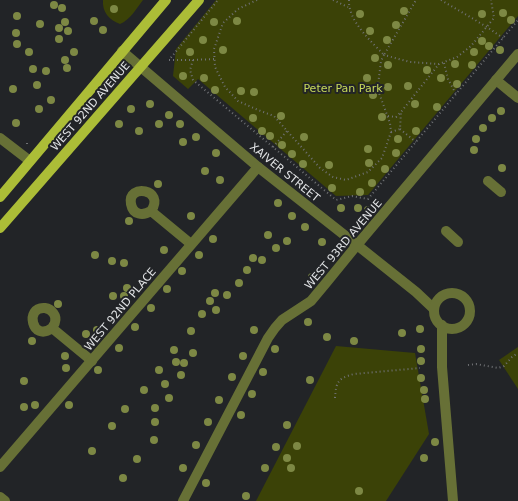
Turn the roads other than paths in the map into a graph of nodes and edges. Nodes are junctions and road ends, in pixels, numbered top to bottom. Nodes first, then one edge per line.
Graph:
1 (166, 0) edge
2 (199, 0) edge
3 (122, 51) junction
4 (518, 54) edge
5 (141, 67) junction
6 (496, 80) junction
7 (518, 98) edge
8 (0, 138) edge
9 (30, 161) junction
10 (258, 167) junction
11 (488, 181) dead end
12 (501, 192) dead end
13 (0, 197) edge
14 (151, 211) dead end
15 (0, 228) edge
16 (446, 231) dead end
17 (458, 242) dead end
18 (191, 244) junction
19 (357, 245) junction
20 (434, 309) junction
21 (442, 325) junction
22 (52, 328) dead end
23 (92, 361) junction
24 (0, 467) edge
25 (0, 497) edge
26 (5, 501) edge
27 (182, 501) edge
28 (453, 501) edge

1 - 3 main road, WEST 92ND AVENUE
2 - 5 main road, WEST 92ND AVENUE
3 - 5 street, XAIVER STREET
3 - 9 main road, WEST 92ND AVENUE
4 - 6 street, WEST 93RD AVENUE
5 - 10 street, XAIVER STREET
5 - 15 main road, WEST 92ND AVENUE
6 - 7 street
6 - 19 street, WEST 93RD AVENUE
8 - 9 street
9 - 13 main road, WEST 92ND AVENUE
10 - 18 street, WEST 92ND PLACE
10 - 19 street, XAIVER STREET
11 - 12 street
14 - 18 street
16 - 17 street
18 - 23 street, WEST 92ND PLACE
19 - 20 street, XAIVER STREET
19 - 27 street, WEST 93RD AVENUE
20 - 21 street
20 - 21 street
21 - 28 street
22 - 23 street
23 - 24 street, WEST 92ND PLACE
25 - 26 street

